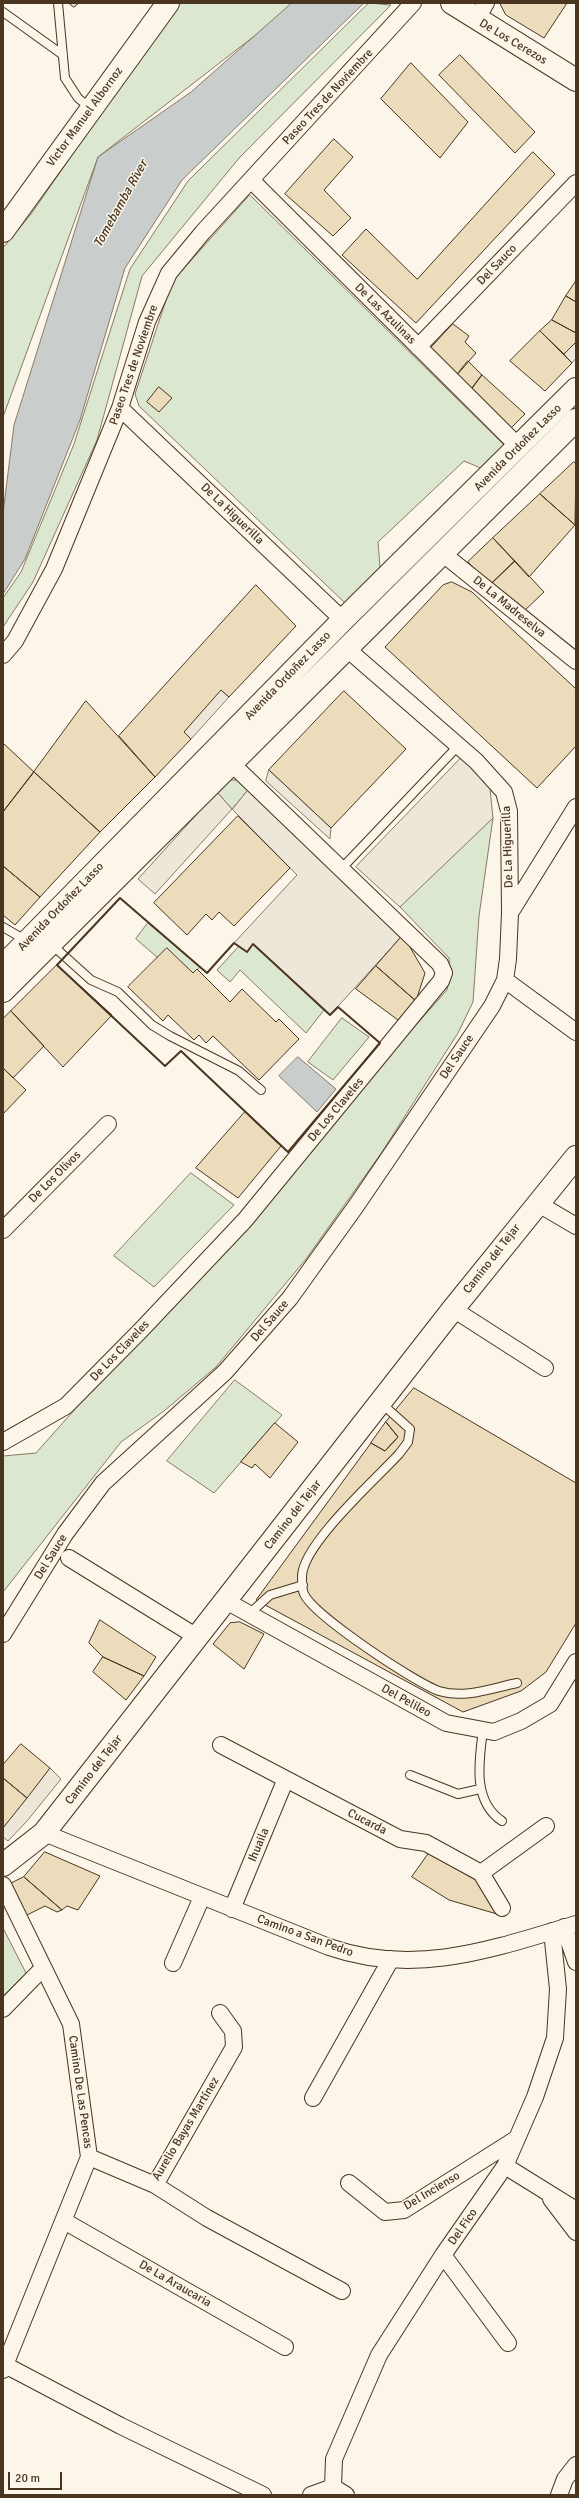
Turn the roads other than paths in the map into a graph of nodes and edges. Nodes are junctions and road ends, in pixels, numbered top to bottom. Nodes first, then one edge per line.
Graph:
1 (58, 3) edge
2 (168, 3) edge
3 (414, 3) edge
4 (452, 3) edge
5 (481, 11) edge
6 (3, 12) edge
7 (63, 55) junction
8 (576, 80) edge
9 (91, 109) junction
10 (251, 180) junction
11 (576, 184) edge
12 (3, 231) edge
13 (418, 347) junction
14 (576, 389) edge
15 (120, 408) junction
16 (576, 420) edge
17 (519, 447) junction
18 (442, 553) junction
19 (343, 620) junction
20 (346, 648) junction
21 (3, 655) edge
22 (576, 661) edge
23 (458, 746) junction
24 (231, 763) junction
25 (576, 807) edge
26 (342, 868) junction
27 (510, 913) junction
28 (3, 927) edge
29 (28, 941) junction
30 (50, 944) junction
31 (3, 966) edge
32 (505, 980) junction
33 (3, 991) edge
34 (576, 1032) edge
35 (261, 1090) dead end
36 (108, 1124) dead end
37 (576, 1157) edge
38 (537, 1203) junction
39 (576, 1226) edge
40 (3, 1230) edge
41 (453, 1309) junction
42 (545, 1368) dead end
43 (380, 1403) junction
44 (3, 1442) edge
45 (70, 1558) dead end
46 (303, 1585) junction
47 (226, 1601) junction
48 (249, 1614) junction
49 (3, 1634) edge
50 (198, 1637) junction
51 (576, 1662) edge
52 (517, 1683) dead end
53 (483, 1730) junction
54 (221, 1745) dead end
55 (410, 1774) dead end
56 (286, 1781) junction
57 (480, 1789) junction
58 (502, 1821) dead end
59 (546, 1826) dead end
60 (44, 1833) junction
61 (3, 1865) edge
62 (481, 1873) junction
63 (3, 1886) edge
64 (202, 1897) junction
65 (502, 1908) dead end
66 (232, 1909) junction
67 (564, 1928) edge
68 (391, 1960) junction
69 (576, 1962) edge
70 (173, 1963) dead end
71 (43, 1968) junction
72 (3, 2009) edge
73 (220, 2013) dead end
74 (313, 2098) dead end
75 (516, 2139) junction
76 (89, 2157) junction
77 (505, 2166) junction
78 (349, 2184) dead end
79 (155, 2185) junction
80 (546, 2191) junction
81 (576, 2210) edge
82 (64, 2221) junction
83 (576, 2232) edge
84 (443, 2255) junction
85 (342, 2291) dead end
86 (508, 2343) dead end
87 (285, 2347) dead end
88 (4, 2368) edge
89 (576, 2465) edge
90 (339, 2491) edge
91 (263, 2495) edge
92 (311, 2495) edge
93 (559, 2495) edge

1 - 7 lane
2 - 9 main road, Victor Manuel Albornoz
3 - 10 street, Paseo Tres de Noviembre
4 - 5 main road, De Los Cerezos
5 - 8 main road, De Los Cerezos
6 - 7 lane
7 - 9 lane
9 - 12 main road, Victor Manuel Albornoz
10 - 13 street, De Las Azulinas
10 - 15 street, Paseo Tres de Noviembre
11 - 13 street, Del Sauco
13 - 17 street, De Las Azulinas
14 - 17 main road, Avenida Ordoñez Lasso
15 - 19 street, De La Higuerilla
15 - 21 street, Paseo Tres de Noviembre
16 - 18 main road, Avenida Ordoñez Lasso
17 - 19 main road, Avenida Ordoñez Lasso
18 - 20 main road, Avenida Ordoñez Lasso
18 - 22 street, De La Madreselva
19 - 29 main road, Avenida Ordoñez Lasso
20 - 23 street, De La Higuerilla
20 - 24 main road, Avenida Ordoñez Lasso
23 - 26 lane
23 - 27 street, De La Higuerilla
24 - 26 street, De Los Claveles
24 - 30 main road, Avenida Ordoñez Lasso
25 - 27 street
26 - 44 street, De Los Claveles
27 - 32 street, De La Higuerilla
28 - 29 lane
29 - 31 main road, Avenida Ordoñez Lasso
30 - 33 main road, Avenida Ordoñez Lasso
30 - 35 lane
32 - 34 street
32 - 49 street, Del Sauce
36 - 40 street, De Los Olivos
37 - 38 main road, Camino del Tejar
38 - 39 street
38 - 41 main road, Camino del Tejar
41 - 42 street
41 - 43 main road, Camino del Tejar
43 - 46 lane
43 - 47 main road, Camino del Tejar
45 - 50 street
46 - 48 lane
46 - 52 lane
47 - 48 street, Del Pelileo
47 - 50 main road, Camino del Tejar
48 - 53 street, Del Pelileo
50 - 60 main road, Camino del Tejar
51 - 53 street, Del Pelileo
53 - 57 lane
54 - 56 street, Cucarda
55 - 57 lane
56 - 62 street, Cucarda
56 - 66 street, Ihuaila
57 - 58 lane
59 - 62 street
60 - 61 main road, Camino del Tejar
60 - 64 street, Camino a San Pedro
62 - 65 street
63 - 71 street, Camino De Las Pencas
64 - 66 street, Camino a San Pedro
64 - 70 street
66 - 68 street, Camino a San Pedro
67 - 68 street, Camino a San Pedro
67 - 69 street
67 - 75 street, Del Fico
68 - 74 street
71 - 72 street
71 - 76 street, Camino De Las Pencas
73 - 79 street, Aurelio Bayas Martínez
75 - 77 street, Del Fico
75 - 78 street, Del Incienso
76 - 79 street, Aurelio Bayas Martínez
76 - 82 street, Camino De Las Pencas
77 - 80 street
77 - 84 street, Del Fico
79 - 85 street
80 - 81 street
80 - 83 street
82 - 87 street, De La Araucaria
82 - 88 street, Camino De Las Pencas
84 - 86 street
84 - 90 street, Del Fico
88 - 91 street
89 - 93 street
90 - 92 street, Del Fico

